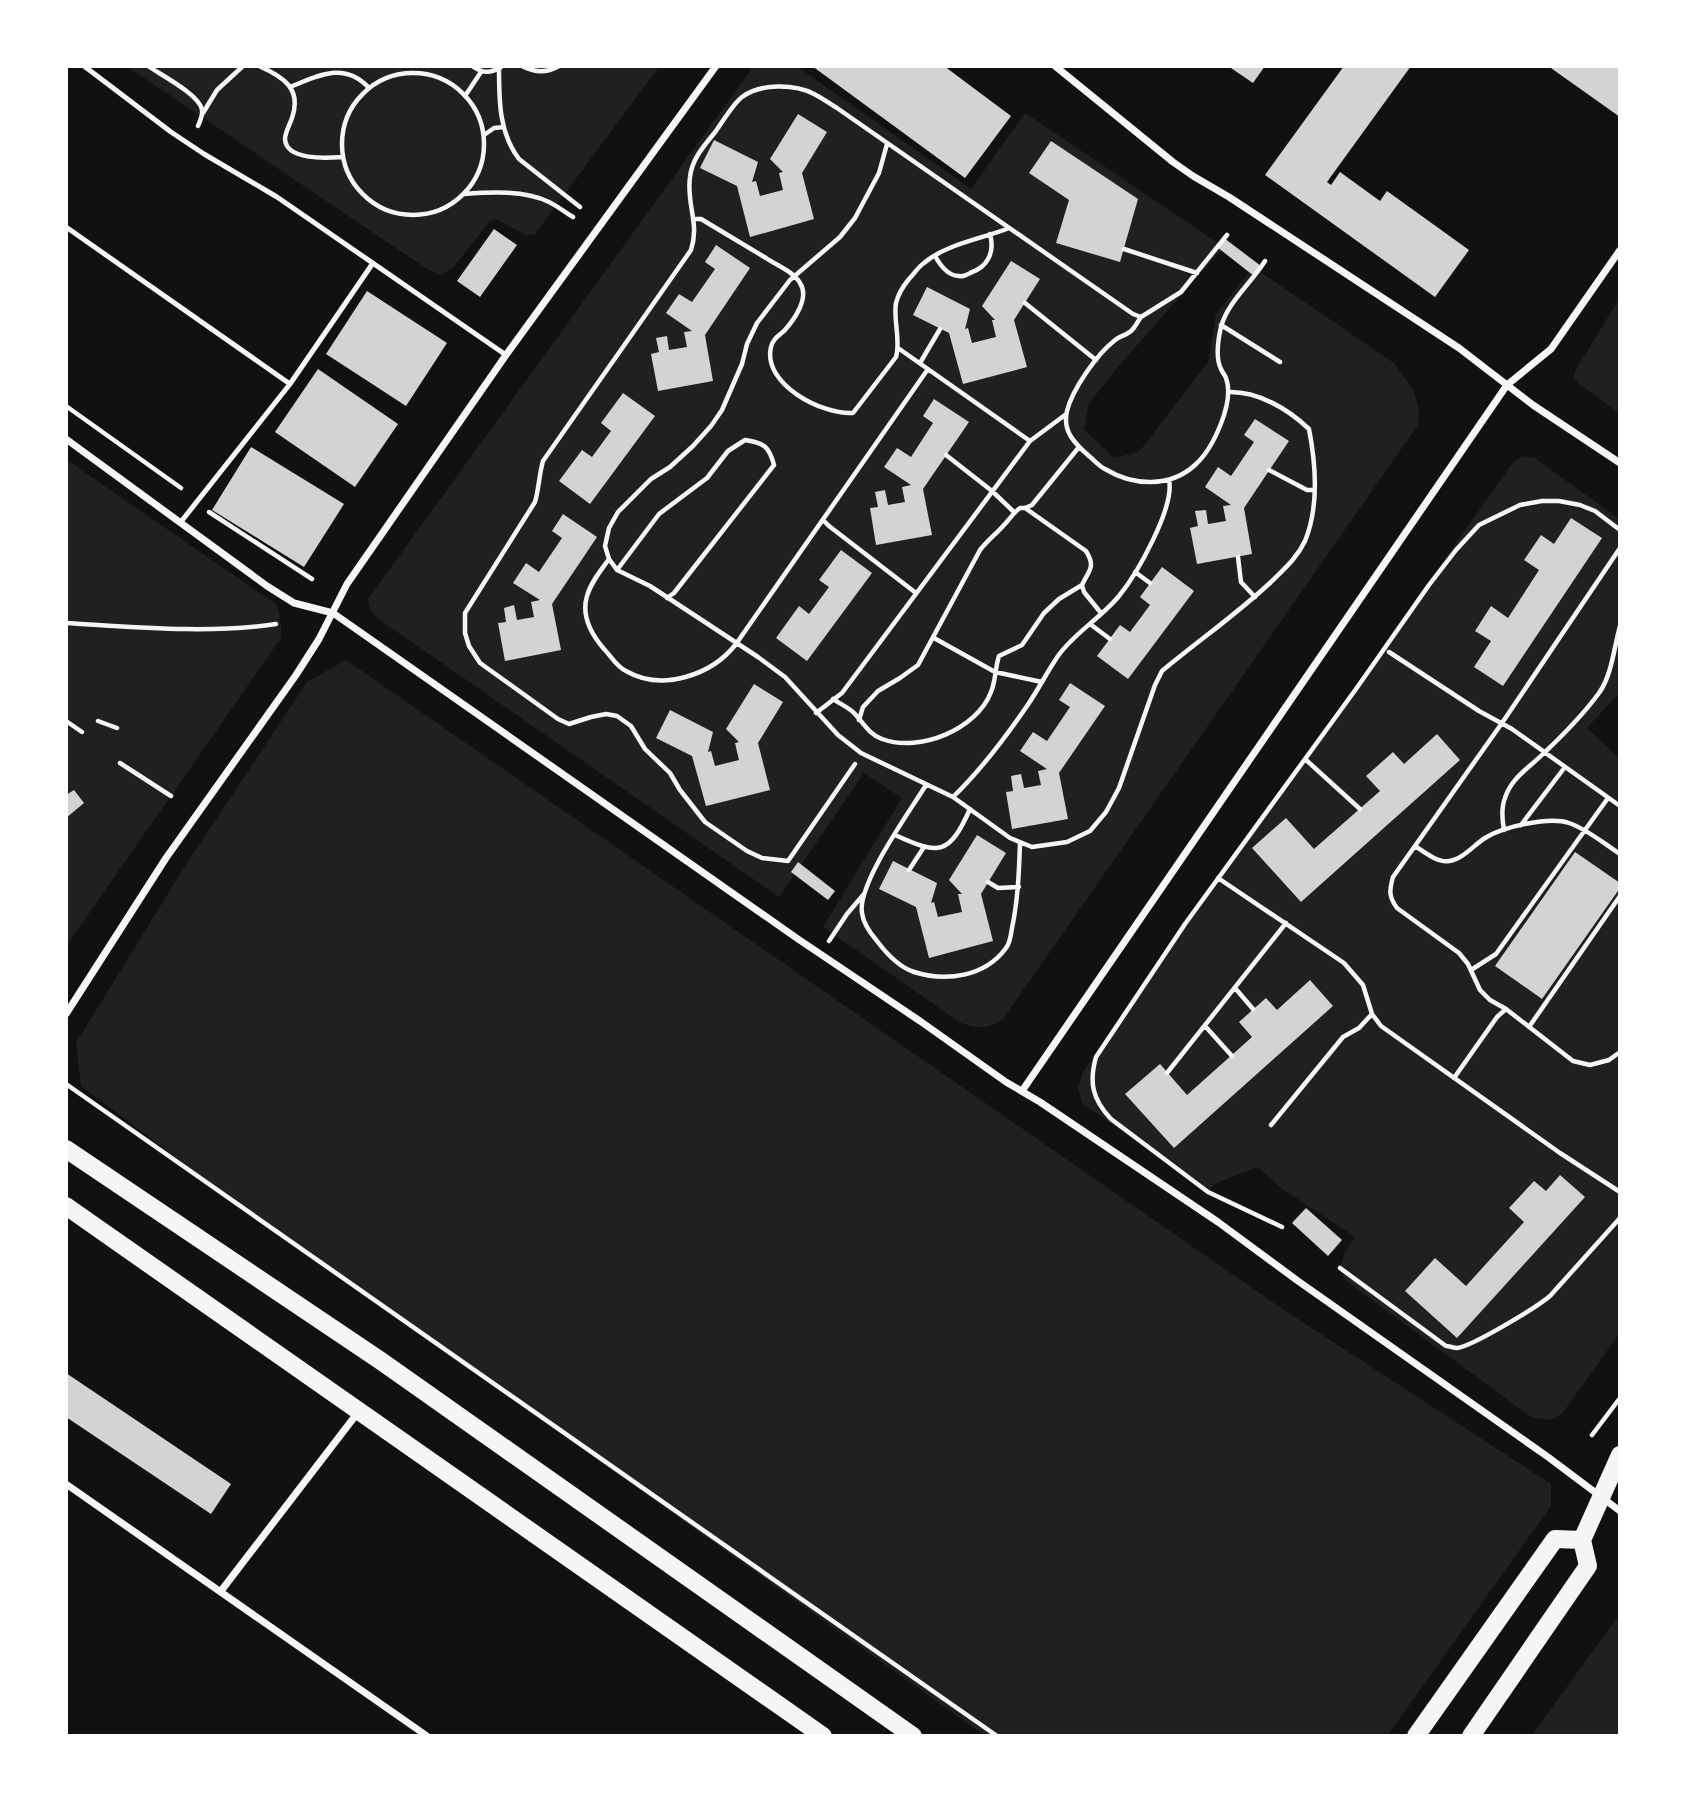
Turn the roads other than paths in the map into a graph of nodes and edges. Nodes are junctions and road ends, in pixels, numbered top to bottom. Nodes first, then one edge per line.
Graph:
1 (83, 66) edge
2 (716, 66) edge
3 (1055, 66) edge
4 (66, 227) edge
5 (1619, 250) edge
6 (373, 263) junction
7 (506, 355) junction
8 (290, 384) junction
9 (1507, 385) junction
10 (66, 439) edge
11 (1619, 463) edge
12 (180, 523) junction
13 (333, 613) junction
14 (66, 1014) edge
15 (1022, 1091) junction
16 (66, 1149) edge
17 (66, 1206) edge
18 (359, 1411) junction
19 (1619, 1455) edge
20 (66, 1484) edge
21 (1601, 1496) junction
22 (1619, 1511) edge
23 (1582, 1540) junction
24 (221, 1591) junction
25 (427, 1735) edge
26 (823, 1735) edge
27 (913, 1735) edge
28 (1416, 1735) edge
29 (1471, 1735) edge

1 - 6 lane
2 - 7 street
3 - 9 street
4 - 8 lane
5 - 9 street
6 - 7 lane
6 - 8 lane
7 - 13 street
8 - 12 lane
9 - 11 street
9 - 15 street
10 - 12 street
12 - 13 street
13 - 14 street
13 - 15 street
15 - 21 street
16 - 27 main road
17 - 18 main road
18 - 24 street
18 - 26 main road
19 - 21 main road
20 - 24 street
21 - 22 street
21 - 23 main road
23 - 28 main road
23 - 29 main road
24 - 25 street

